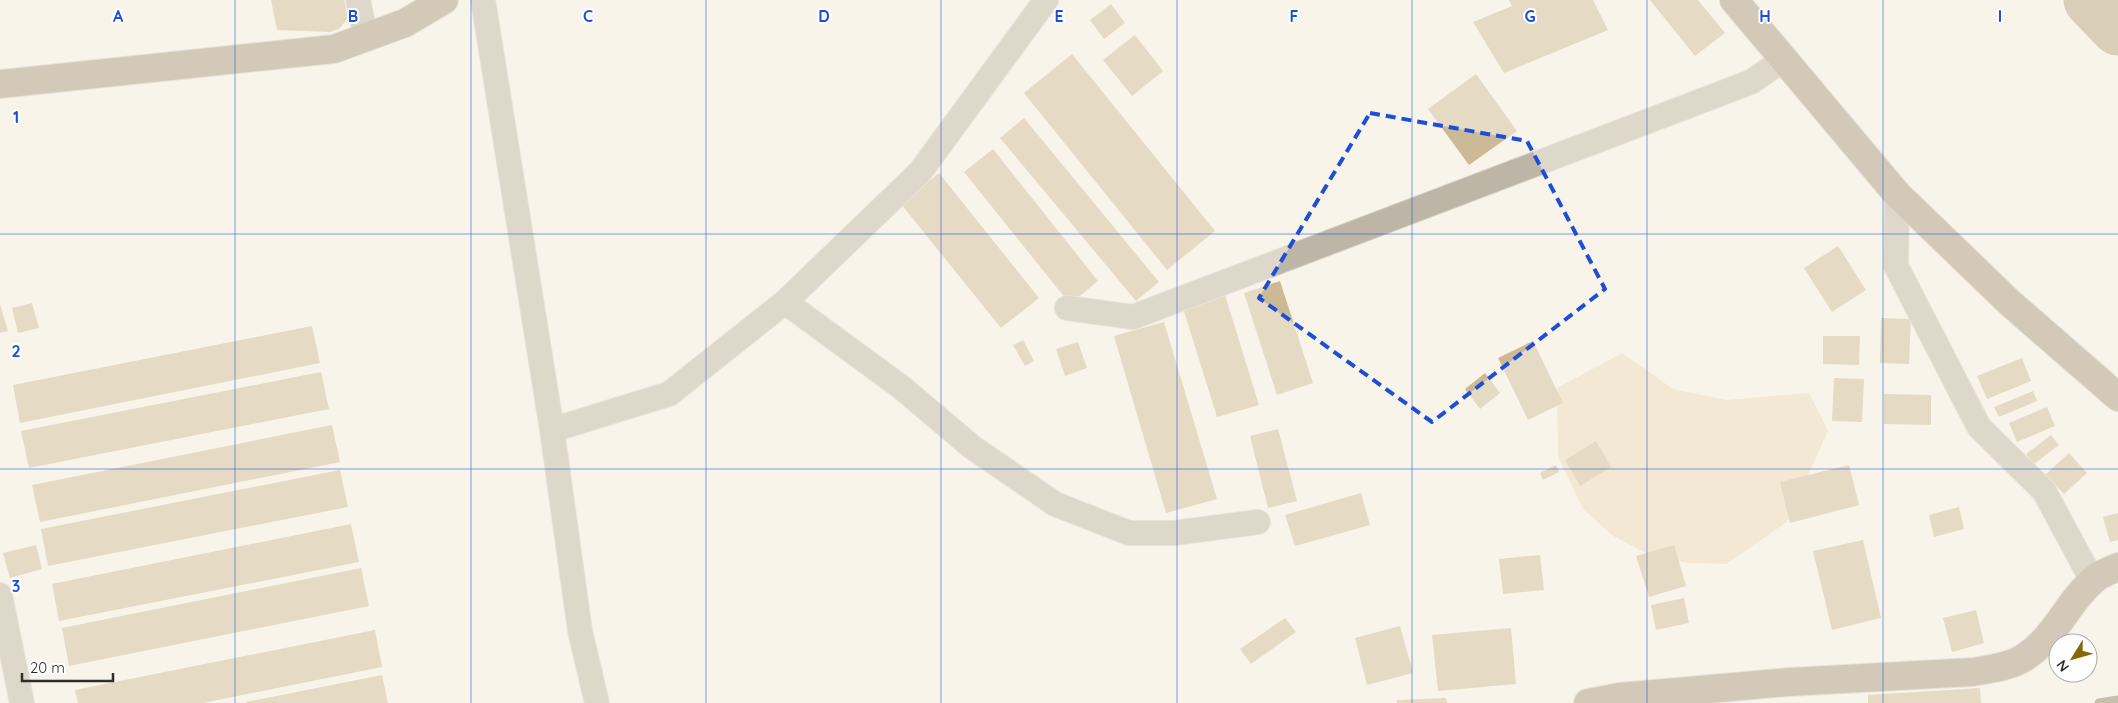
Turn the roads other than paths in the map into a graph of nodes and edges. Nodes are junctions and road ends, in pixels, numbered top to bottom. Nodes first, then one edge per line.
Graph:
1 (358, 0) edge
2 (444, 0) edge
3 (483, 0) edge
4 (1046, 0) edge
5 (1734, 0) edge
6 (366, 37) junction
7 (1783, 60) junction
8 (0, 84) edge
9 (1897, 194) junction
10 (785, 302) junction
11 (1067, 308) dead end
12 (2118, 397) edge
13 (552, 430) junction
14 (1258, 522) dead end
15 (2118, 568) edge
16 (2092, 582) junction
17 (0, 595) edge
18 (22, 703) edge
19 (598, 703) edge
20 (1588, 703) edge

1 - 6 street
2 - 6 street
3 - 13 street
4 - 10 street
5 - 7 street
6 - 8 street
7 - 9 street
7 - 11 street
9 - 12 street
9 - 16 street
10 - 13 street
10 - 14 street
13 - 19 street
15 - 16 street
16 - 20 street
17 - 18 street

